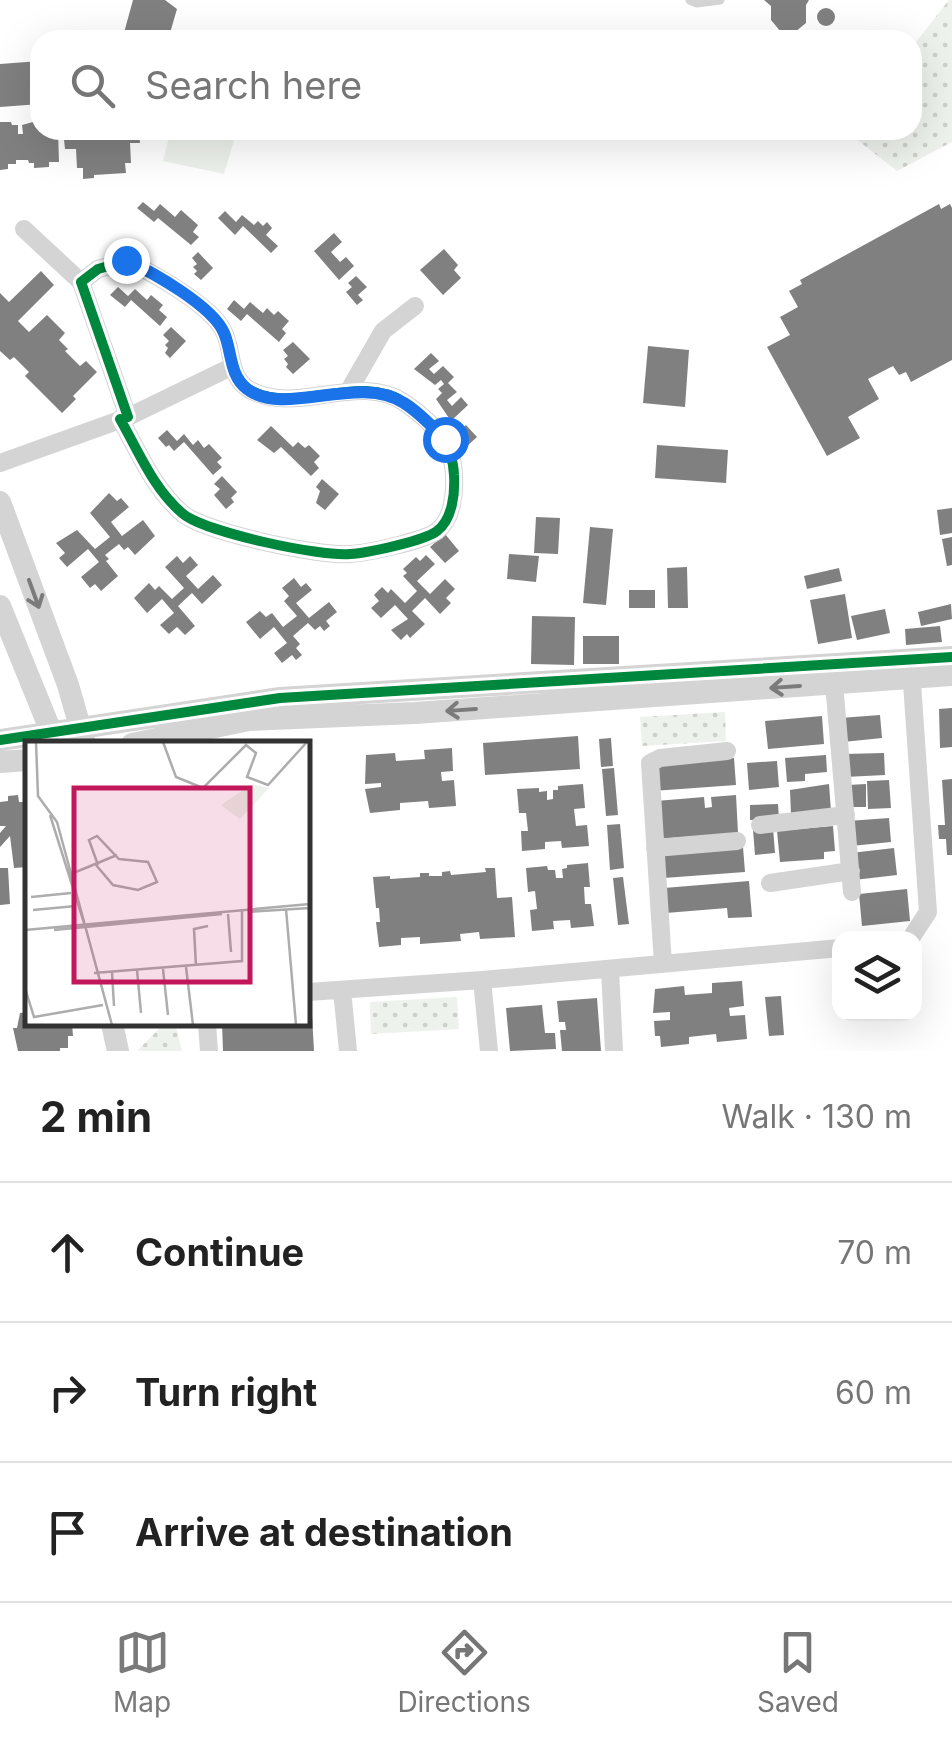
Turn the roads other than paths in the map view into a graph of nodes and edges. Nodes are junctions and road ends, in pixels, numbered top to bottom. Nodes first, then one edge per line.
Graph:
1 (690, 0) edge
2 (720, 0) edge
3 (24, 229) dead end
4 (81, 282) junction
5 (415, 306) dead end
6 (232, 366) junction
7 (348, 392) junction
8 (124, 418) junction
9 (0, 463) edge
10 (0, 502) edge
11 (0, 606) edge
12 (7, 640) edge
13 (952, 656) edge
14 (911, 669) junction
15 (952, 675) edge
16 (834, 684) junction
17 (83, 736) edge
18 (55, 739) edge
19 (0, 740) edge
20 (147, 741) edge
21 (727, 751) dead end
22 (25, 760) edge
23 (0, 762) edge
24 (846, 815) junction
25 (760, 825) dead end
26 (736, 841) dead end
27 (654, 848) junction
28 (850, 871) junction
29 (770, 882) dead end
30 (852, 892) dead end
31 (916, 931) edge
32 (832, 949) edge
33 (663, 964) junction
34 (610, 969) junction
35 (482, 980) junction
36 (342, 990) junction
37 (310, 992) edge
38 (112, 1026) edge
39 (207, 1026) edge
40 (118, 1051) edge
41 (209, 1051) edge
42 (348, 1051) edge
43 (490, 1051) edge
44 (614, 1051) edge

1 - 2 lane
3 - 4 street
4 - 6 street
4 - 8 street
5 - 7 street
6 - 7 street
6 - 8 street
7 - 8 street
8 - 9 street
10 -> 17 street
11 - 12 street
12 - 18 street
13 - 14 street
14 - 15 street
14 - 16 street
14 - 17 street
14 - 31 street
16 -> 20 street
16 - 24 street
17 - 18 street
18 - 19 street
21 - 27 street
22 - 23 street
24 - 25 street
24 - 28 street
26 - 27 street
27 - 33 street
28 - 29 street
28 - 30 street
32 - 33 street
33 - 34 street
34 - 35 street
34 - 44 street
35 - 36 street
35 - 43 street
36 - 37 street
36 - 42 street
38 - 40 street
39 - 41 street

